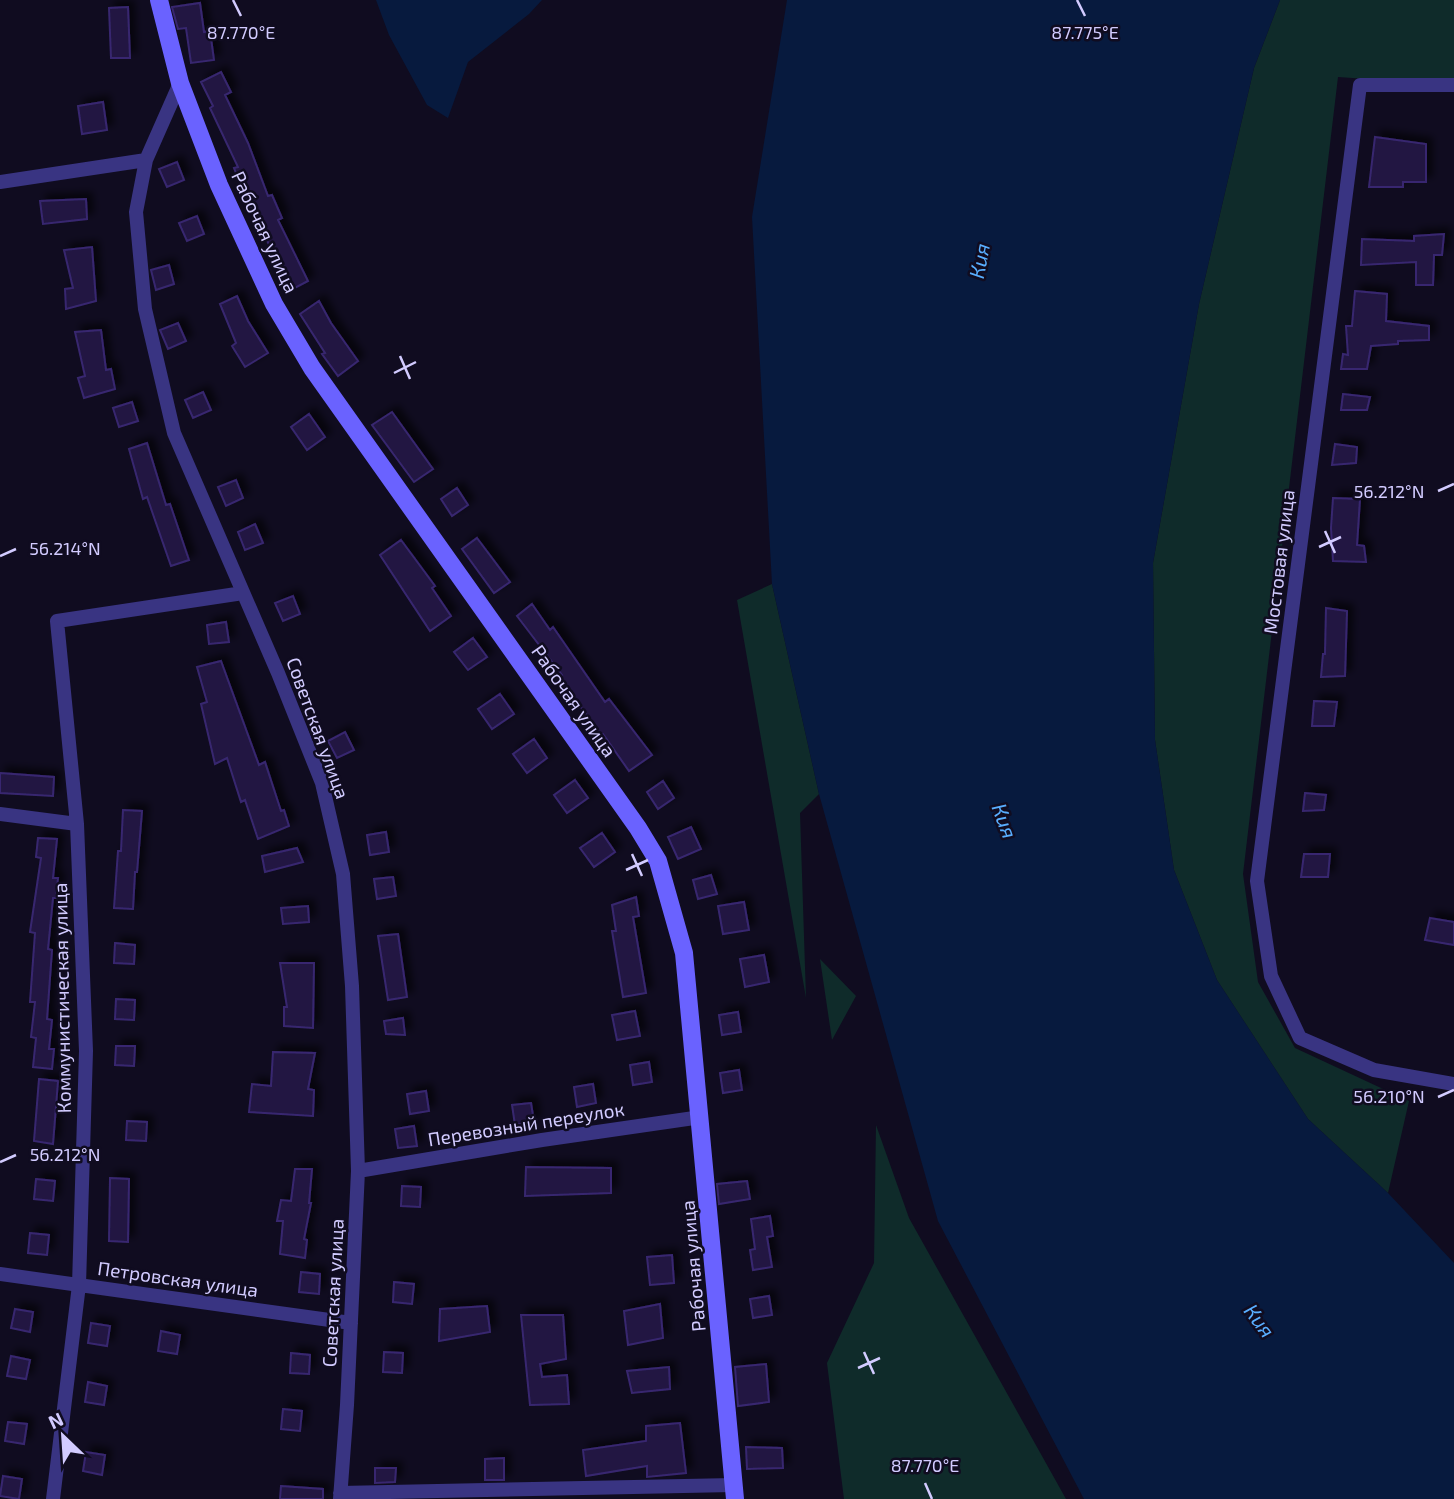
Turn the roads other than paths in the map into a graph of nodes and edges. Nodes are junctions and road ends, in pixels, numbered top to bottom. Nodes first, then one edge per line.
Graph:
1 (159, 0) edge
2 (180, 83) junction
3 (1454, 85) edge
4 (146, 160) junction
5 (0, 181) edge
6 (243, 593) junction
7 (0, 814) edge
8 (77, 824) junction
9 (1454, 1084) edge
10 (701, 1117) junction
11 (358, 1171) junction
12 (0, 1274) edge
13 (79, 1285) junction
14 (351, 1323) junction
15 (735, 1492) edge
16 (524, 1494) edge
17 (340, 1496) edge
18 (52, 1499) edge

1 - 2 main road, Рабочая улица
2 - 4 street, Советская улица
2 - 10 main road, Рабочая улица
3 - 9 street, Мостовая улица
4 - 5 street
4 - 6 street, Советская улица
6 - 8 street, Коммунистическая улица
6 - 11 street, Советская улица
7 - 8 street
8 - 13 street, Коммунистическая улица
10 - 11 street, Перевозный переулок
10 - 15 main road, Рабочая улица
11 - 14 street, Советская улица
12 - 13 street, Петровская улица
13 - 14 street, Петровская улица
13 - 18 street, Коммунистическая улица
14 - 17 street, Советская улица
15 - 16 street
16 - 17 street

